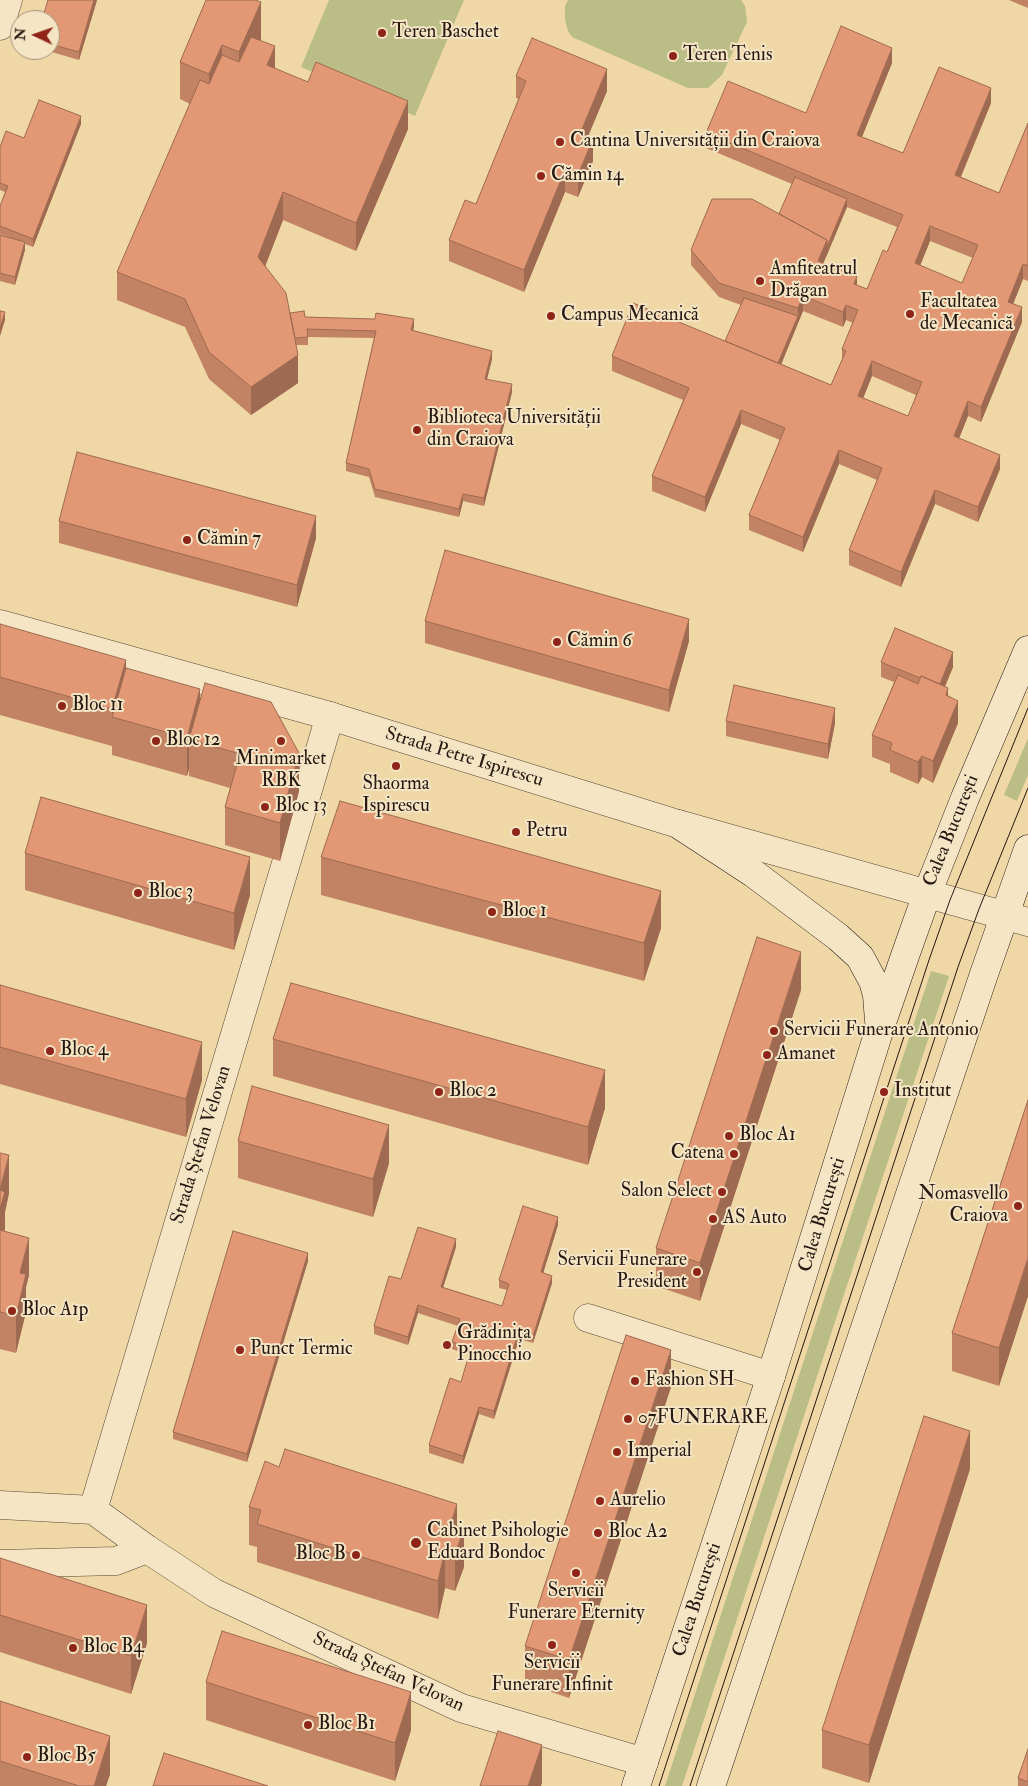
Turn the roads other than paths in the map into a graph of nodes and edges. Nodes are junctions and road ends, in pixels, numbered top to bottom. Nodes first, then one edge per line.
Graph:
1 (8, 0) edge
2 (0, 26) edge
3 (0, 624) edge
4 (1028, 650) edge
5 (330, 716) junction
6 (678, 824) junction
7 (1028, 848) edge
8 (927, 894) junction
9 (1016, 919) edge
10 (880, 1028) junction
11 (588, 1318) dead end
12 (771, 1376) junction
13 (0, 1505) edge
14 (93, 1510) junction
15 (146, 1549) junction
16 (0, 1564) edge
17 (640, 1774) edge
18 (711, 1786) edge

1 - 2 street
3 - 5 street, Strada Petre Ispirescu
4 - 8 street, Calea București
5 - 6 street, Strada Petre Ispirescu
5 - 14 street, Strada Ștefan Velovan
6 - 8 street, Strada Petre Ispirescu
6 - 10 street
7 - 9 street
8 - 9 street, Strada Petre Ispirescu
8 - 10 street, Calea București
9 - 18 street
10 - 12 street, Calea București
11 - 12 street
12 - 17 street, Calea București
13 - 14 street
14 - 15 street, Strada Ștefan Velovan
15 - 16 street
15 - 17 street, Strada Ștefan Velovan

